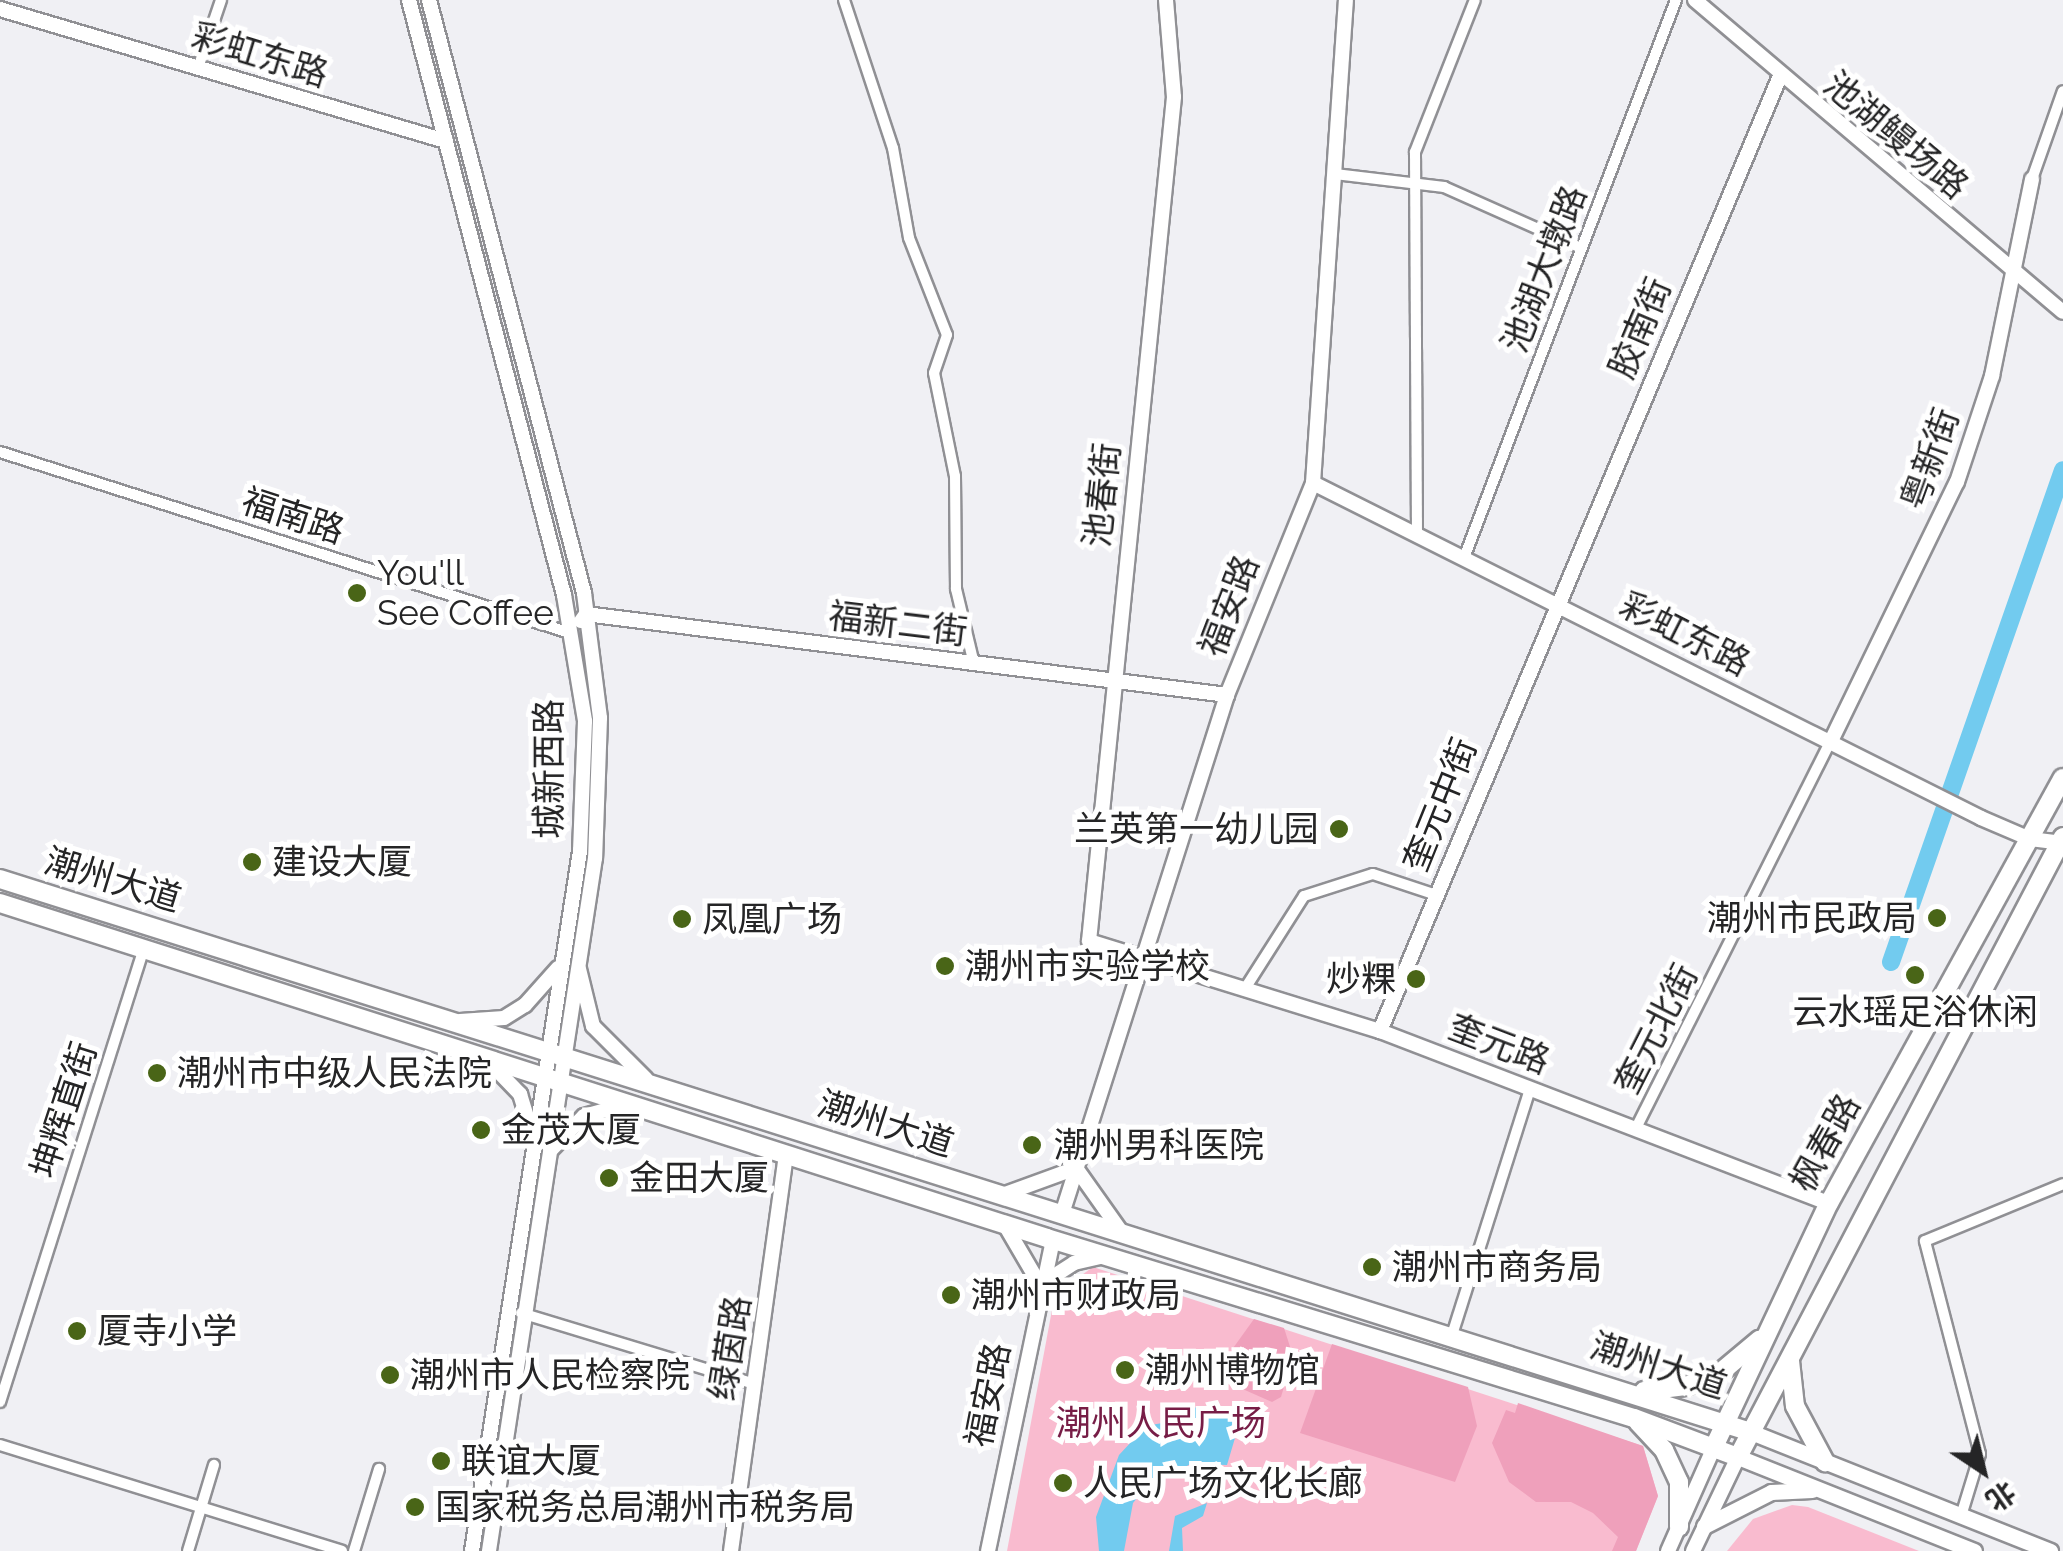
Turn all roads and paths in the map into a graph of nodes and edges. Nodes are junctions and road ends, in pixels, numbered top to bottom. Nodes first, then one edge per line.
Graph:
1 (221, 0) edge
2 (409, 0) edge
3 (429, 0) edge
4 (844, 0) edge
5 (1166, 0) edge
6 (1346, 0) edge
7 (1475, 0) edge
8 (1676, 0) edge
9 (1695, 0) edge
10 (0, 9) edge
11 (198, 68) junction
12 (1780, 76) junction
13 (2063, 90) edge
14 (446, 142) junction
15 (1334, 174) junction
16 (2032, 179) joint
17 (1414, 181) junction
18 (1581, 248) junction
19 (2017, 274) junction
20 (2063, 312) edge
21 (0, 452) edge
22 (1313, 484) junction
23 (1417, 534) junction
24 (1464, 558) junction
25 (1556, 603) junction
26 (586, 614) junction
27 (570, 633) junction
28 (974, 664) junction
29 (1120, 682) junction
30 (1227, 695) junction
31 (1831, 741) junction
32 (2063, 778) edge
33 (2030, 839) junction
34 (2060, 848) edge
35 (0, 879) edge
36 (1436, 895) junction
37 (0, 903) edge
38 (144, 949) junction
39 (1143, 953) junction
40 (578, 962) junction
41 (562, 963) junction
42 (1246, 987) junction
43 (454, 1021) junction
44 (1380, 1031) junction
45 (555, 1053) junction
46 (485, 1058) junction
47 (551, 1079) junction
48 (650, 1082) junction
49 (1530, 1089) junction
50 (630, 1104) junction
51 (1637, 1126) junction
52 (533, 1148) junction
53 (548, 1154) junction
54 (786, 1154) junction
55 (1076, 1168) junction
56 (2063, 1184) edge
57 (1001, 1195) junction
58 (1829, 1203) junction
59 (1062, 1214) junction
60 (1005, 1225) junction
61 (1122, 1234) junction
62 (1051, 1246) junction
63 (1108, 1257) junction
64 (1040, 1286) junction
65 (518, 1312) junction
66 (1452, 1335) junction
67 (1763, 1337) junction
68 (1790, 1353) junction
69 (754, 1384) junction
70 (1635, 1392) junction
71 (0, 1402) edge
72 (1634, 1418) junction
73 (1725, 1422) junction
74 (1751, 1432) junction
75 (0, 1444) edge
76 (1714, 1447) junction
77 (1738, 1458) junction
78 (1825, 1462) junction
79 (214, 1465) dead end
80 (379, 1468) dead end
81 (1816, 1489) junction
82 (200, 1512) junction
83 (1961, 1516) junction
84 (1704, 1526) junction
85 (1679, 1528) junction
86 (188, 1551) edge
87 (342, 1551) edge
88 (354, 1551) edge
89 (472, 1551) edge
90 (489, 1551) edge
91 (731, 1551) edge
92 (988, 1551) edge
93 (1668, 1551) edge
94 (1693, 1551) edge
95 (1974, 1551) edge
96 (2050, 1551) edge

1 - 11 street
2 - 14 street, 城新西路
3 - 26 street, 城新西路
4 - 28 street
5 - 29 street, 池春街
6 - 15 street, 福安路
7 - 17 street
8 - 18 street, 池湖大墩路
9 - 12 street, 池湖鳗场路
10 - 11 street, 彩虹东路
11 - 14 street, 彩虹东路
12 - 19 street, 池湖鳗场路
12 - 25 street, 胶南街
13 - 16 street
14 - 27 street, 城新西路
15 - 17 street
15 - 22 street, 福安路
16 - 19 street, 粤新街
17 - 18 street
17 - 23 street
18 - 24 street, 池湖大墩路
19 - 20 street, 池湖鳗场路
19 - 31 street, 粤新街
21 - 27 street, 福南路
22 - 23 street, 彩虹东路
22 - 30 street, 福安路
23 - 24 street, 彩虹东路
24 - 25 street, 彩虹东路
25 - 31 street, 彩虹东路
25 - 36 street, 奎元中街
26 - 27 street
26 - 28 street, 福新二街
26 - 40 street, 城新西路
27 - 41 street, 城新西路
28 - 29 street, 福新二街
29 - 30 street, 福新二街
29 - 39 street, 池春街
30 - 39 street, 福安路
31 - 33 street, 彩虹东路
31 - 51 street, 奎元北街
32 - 33 highway, 枫春路
33 - 34 street, 彩虹东路
33 - 58 highway, 枫春路
34 - 68 highway, 枫春路
35 - 43 highway, 潮州大道
36 - 42 street
36 - 44 street, 奎元中街
37 - 38 highway, 潮州大道
38 - 46 highway, 潮州大道
38 - 71 street, 坤辉直街
39 - 42 street, 奎元路
39 - 55 street, 福安路
40 - 45 street, 城新西路
40 - 48 street
41 - 43 street
41 - 45 street, 城新西路
42 - 44 street, 奎元路
43 - 45 highway, 潮州大道
44 - 49 street, 奎元路
45 - 47 street, 城新西路
45 - 48 highway, 潮州大道
46 - 47 highway, 潮州大道
46 - 52 street
47 - 50 highway, 潮州大道
47 - 52 street, 城新西路
47 - 53 street, 城新西路
48 - 57 highway, 潮州大道
49 - 51 street, 奎元路
49 - 66 street
50 - 53 street
50 - 54 highway, 潮州大道
51 - 58 street, 奎元路
52 - 65 street, 城新西路
53 - 65 street, 城新西路
54 - 60 highway, 潮州大道
54 - 69 street, 绿茵路
55 - 57 street
55 - 59 street, 福安路
55 - 61 street
56 - 83 street
57 - 59 highway, 潮州大道
58 - 67 highway, 枫春路
59 - 61 highway, 潮州大道
60 - 62 highway, 潮州大道
60 - 64 street
61 - 66 highway, 潮州大道
62 - 63 highway, 潮州大道
62 - 64 street, 福安路
63 - 64 street
63 - 72 highway, 潮州大道
64 - 92 street, 福安路
65 - 69 street
65 - 89 street, 城新西路
65 - 90 street, 城新西路
66 - 70 highway, 潮州大道
67 - 70 highway
67 - 73 highway, 枫春路
68 - 74 highway, 枫春路
68 - 78 highway
69 - 91 street, 绿茵路
70 - 73 highway, 潮州大道
72 - 76 highway, 潮州大道
72 - 85 highway
73 - 74 highway, 潮州大道
73 - 76 highway, 枫春路
74 - 77 highway, 枫春路
74 - 78 main road
75 - 82 street
76 - 77 highway, 潮州大道
76 - 85 street, 枫春路
77 - 81 main road
77 - 84 street, 枫春路
78 - 83 main road
79 - 82 street
80 - 88 street
81 - 84 main road
81 - 95 main road
82 - 86 street
82 - 87 street
83 - 96 main road
84 - 94 street, 枫春路
85 - 93 street, 枫春路

